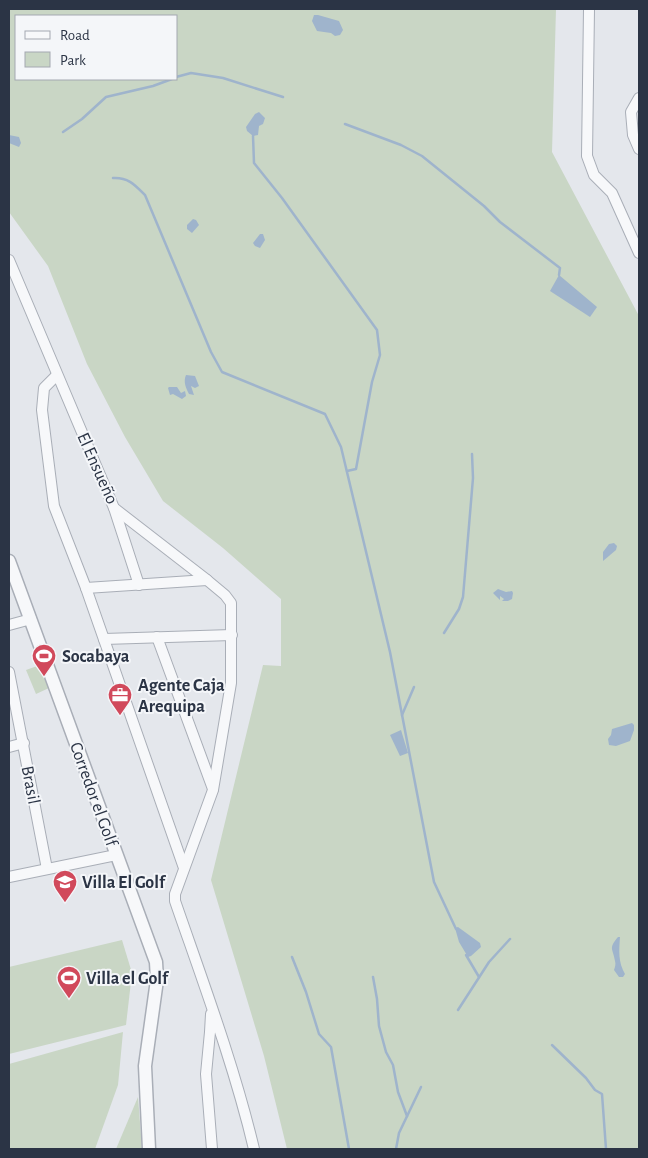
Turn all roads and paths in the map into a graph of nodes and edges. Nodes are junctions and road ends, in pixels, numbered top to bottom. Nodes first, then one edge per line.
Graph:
1 (589, 9) edge
2 (639, 98) edge
3 (639, 149) edge
4 (639, 253) edge
5 (9, 260) edge
6 (58, 375) junction
7 (114, 508) junction
8 (9, 561) edge
9 (207, 580) junction
10 (139, 585) junction
11 (86, 588) junction
12 (31, 619) junction
13 (9, 625) edge
14 (232, 635) junction
15 (157, 638) junction
16 (104, 639) junction
17 (9, 672) edge
18 (24, 743) junction
19 (9, 746) edge
20 (213, 790) junction
21 (116, 854) junction
22 (184, 868) junction
23 (48, 869) junction
24 (9, 877) edge
25 (210, 1003) junction
26 (149, 1149) edge
27 (212, 1149) edge
28 (254, 1149) edge

1 - 4 street
2 - 3 street
5 - 6 street, El Ensueño
6 - 7 street, El Ensueño
6 - 11 street
7 - 9 street, El Ensueño
7 - 10 street
8 - 12 street, Corredor el Golf
9 - 10 street
9 - 14 street, El Ensueño
10 - 11 street
11 - 16 street
12 - 13 street
12 - 21 street, Corredor el Golf
14 - 15 street
14 - 20 street, El Ensueño
15 - 16 street
15 - 20 street
16 - 22 street
17 - 18 street, Brasil
18 - 19 street
18 - 23 street, Brasil
20 - 22 street, El Ensueño
21 - 23 street
21 - 26 street, Corredor el Golf
22 - 25 street, El Ensueño
23 - 24 street
25 - 27 street
25 - 28 street, El Ensueño

